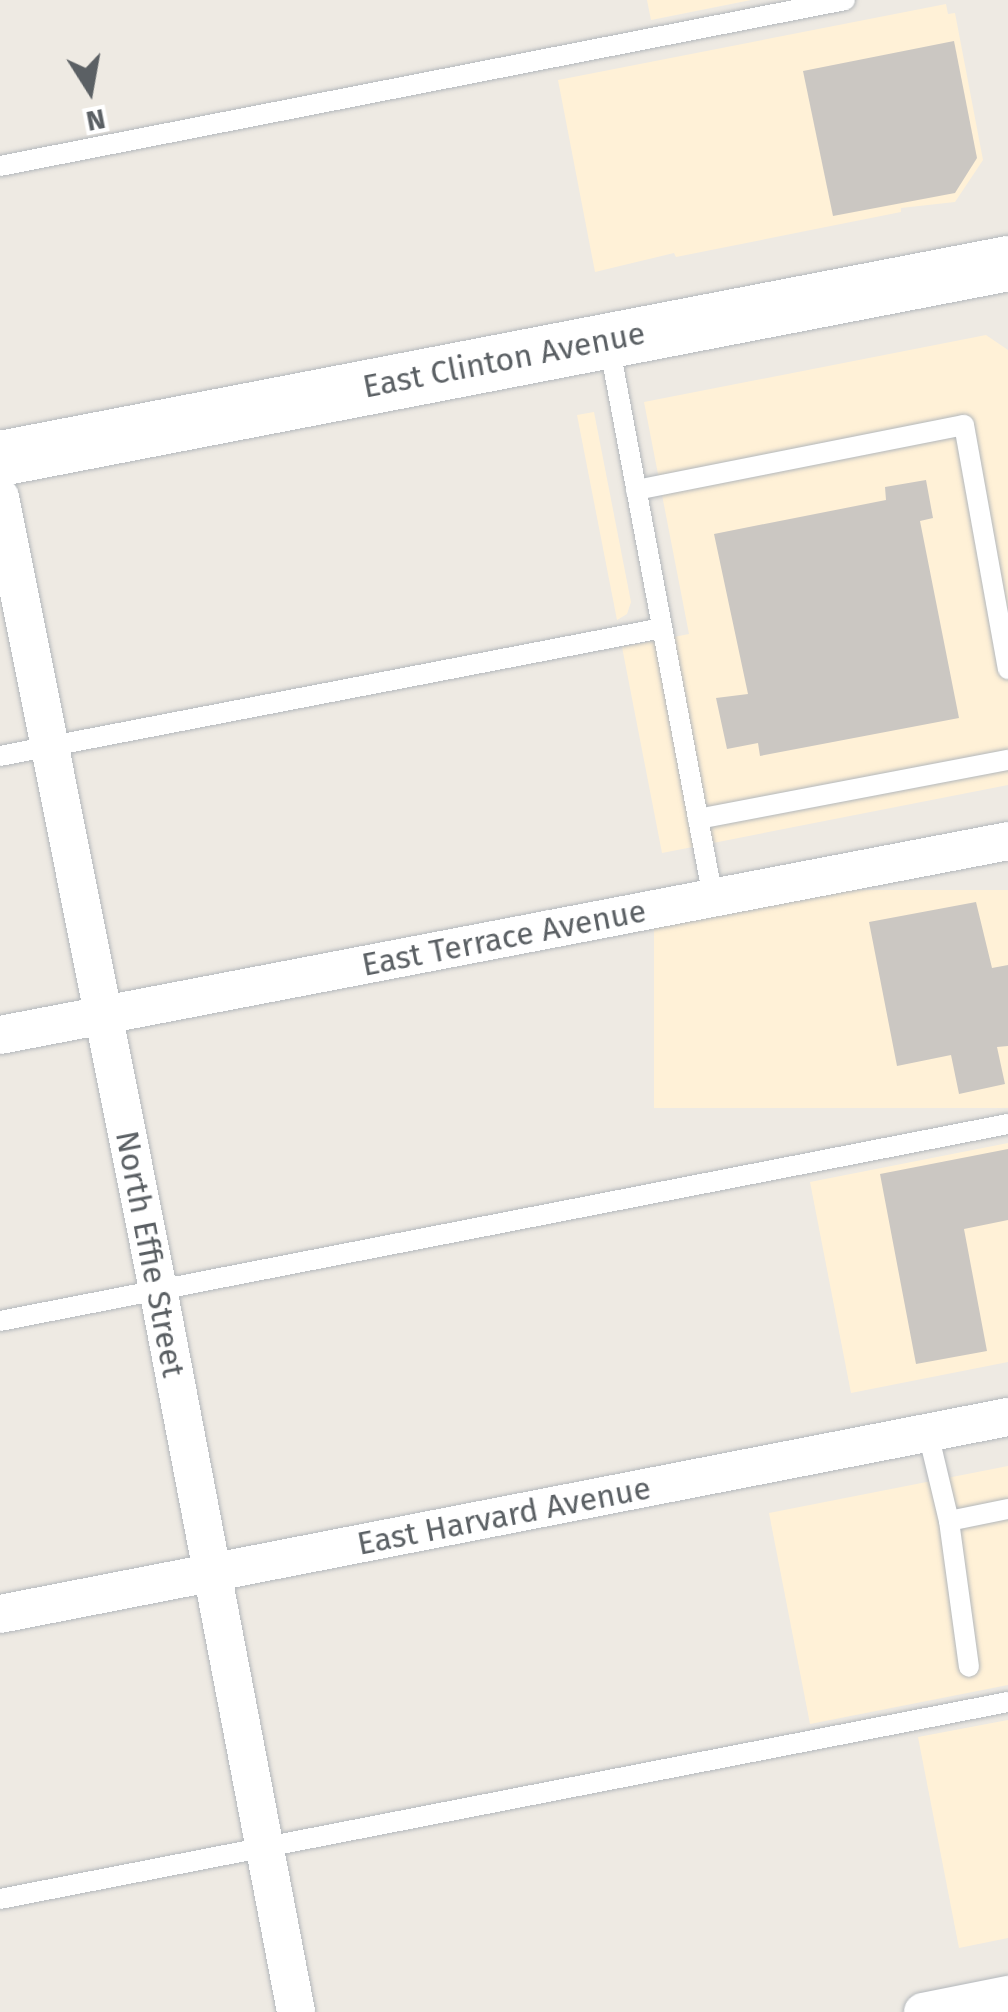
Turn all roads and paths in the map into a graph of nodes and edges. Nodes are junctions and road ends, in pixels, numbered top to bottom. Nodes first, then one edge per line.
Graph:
1 (845, 0) edge
2 (0, 166) edge
3 (1008, 262) edge
4 (608, 340) junction
5 (0, 458) edge
6 (636, 490) junction
7 (0, 497) edge
8 (662, 628) junction
9 (1008, 669) edge
10 (48, 747) junction
11 (0, 756) edge
12 (1008, 760) edge
13 (698, 819) junction
14 (1008, 841) edge
15 (712, 898) junction
16 (101, 1015) junction
17 (0, 1035) edge
18 (1008, 1124) edge
19 (158, 1289) junction
20 (0, 1322) edge
21 (1008, 1417) edge
22 (928, 1433) junction
23 (1008, 1510) edge
24 (949, 1521) junction
25 (210, 1573) junction
26 (0, 1614) edge
27 (969, 1667) dead end
28 (1008, 1702) edge
29 (262, 1849) junction
30 (0, 1899) edge
31 (1008, 1995) edge
32 (296, 2012) edge
33 (923, 2012) edge

1 - 2 lane
3 - 4 main road, East Clinton Avenue
4 - 5 main road, East Clinton Avenue
4 - 6 lane
6 - 8 lane
6 - 9 lane
7 - 10 street, North Effie Street
8 - 10 lane
8 - 13 lane
10 - 11 lane
10 - 16 street, North Effie Street
12 - 13 lane
13 - 15 lane
14 - 15 street, East Terrace Avenue
15 - 16 street, East Terrace Avenue
16 - 17 street, East Terrace Avenue
16 - 19 street, North Effie Street
18 - 19 lane
19 - 20 lane
19 - 25 street, North Effie Street
21 - 22 street, East Harvard Avenue
22 - 24 lane
22 - 25 street, East Harvard Avenue
23 - 24 lane
24 - 27 lane
25 - 26 street, East Harvard Avenue
25 - 29 street, North Effie Street
28 - 29 lane
29 - 30 lane
29 - 32 street, North Effie Street
31 - 33 street

